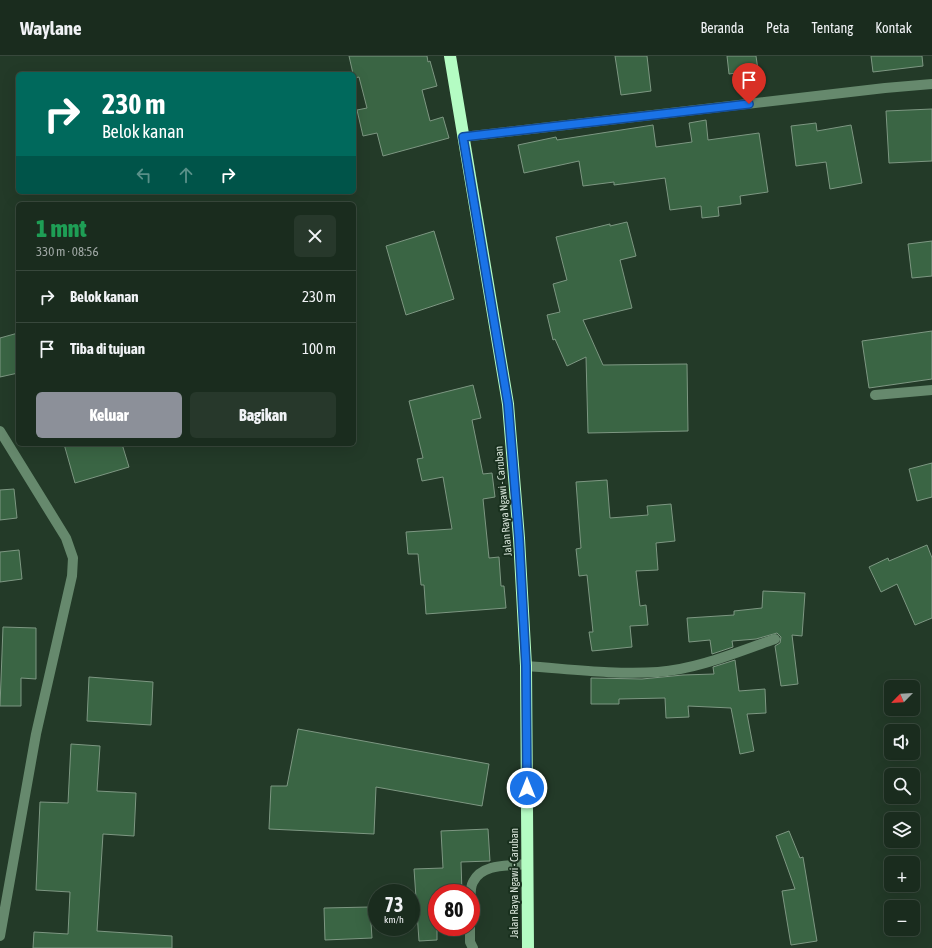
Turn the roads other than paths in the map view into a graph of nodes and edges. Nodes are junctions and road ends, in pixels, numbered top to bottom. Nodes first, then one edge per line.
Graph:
1 (450, 56) edge
2 (932, 84) edge
3 (463, 137) junction
4 (932, 390) edge
5 (875, 395) dead end
6 (0, 431) edge
7 (776, 640) dead end
8 (526, 666) junction
9 (527, 864) junction
10 (472, 884) edge
11 (0, 936) edge
12 (470, 936) edge
13 (473, 948) edge
14 (528, 948) edge

1 - 3 highway, Jalan Raya Ngawi - Caruban
2 - 3 street
3 - 8 highway, Jalan Raya Ngawi - Caruban
4 - 5 street
6 - 11 street
7 - 8 street
8 - 9 highway, Jalan Raya Ngawi - Caruban
9 - 10 street
9 - 14 highway, Jalan Raya Ngawi - Caruban
12 - 13 street

